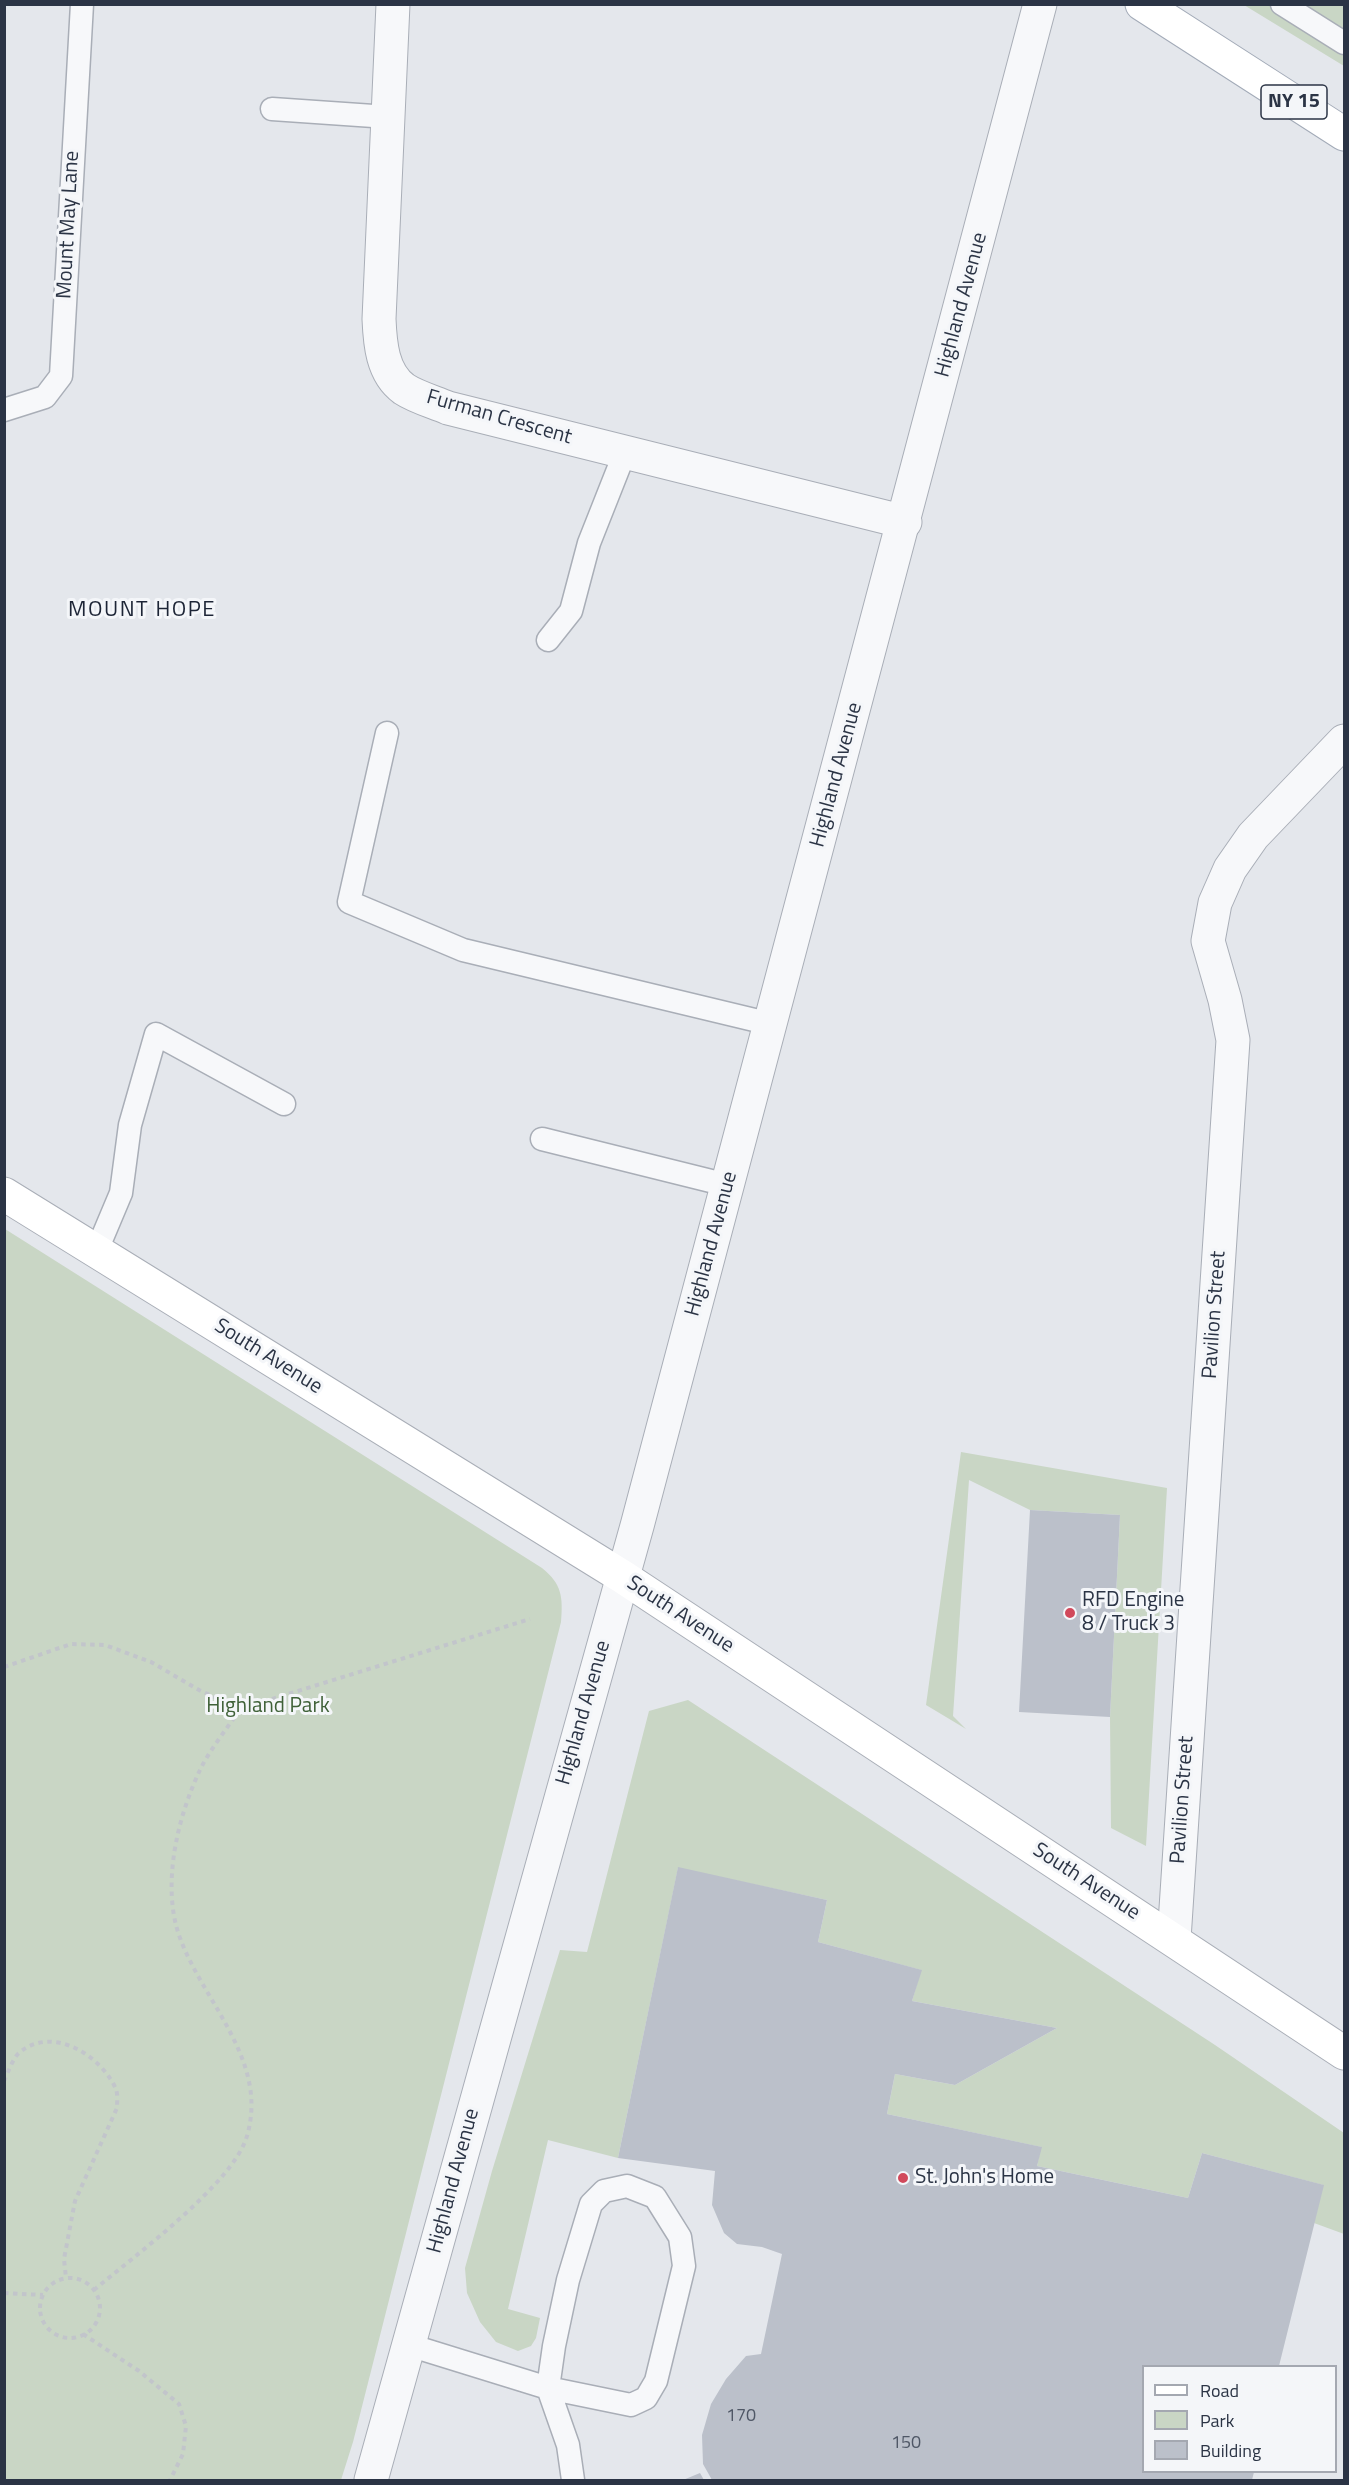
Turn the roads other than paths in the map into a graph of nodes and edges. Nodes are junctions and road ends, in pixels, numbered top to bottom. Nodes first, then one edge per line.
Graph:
1 (82, 4) edge
2 (393, 4) edge
3 (1040, 4) edge
4 (1142, 4) edge
5 (1282, 4) edge
6 (1344, 43) edge
7 (272, 109) dead end
8 (388, 117) junction
9 (1344, 135) edge
10 (4, 410) edge
11 (625, 452) junction
12 (905, 522) junction
13 (548, 640) dead end
14 (387, 733) dead end
15 (1344, 741) edge
16 (771, 1024) junction
17 (284, 1104) dead end
18 (542, 1139) dead end
19 (728, 1185) junction
20 (4, 1194) edge
21 (97, 1250) junction
22 (623, 1577) junction
23 (1174, 1939) junction
24 (1344, 2053) edge
25 (410, 2344) junction
26 (548, 2388) junction
27 (371, 2481) edge
28 (573, 2481) edge

1 - 10 lane, Mount May Lane
2 - 8 street, Furman Crescent
3 - 12 street, Highland Avenue
4 - 9 main road, NY 15
5 - 6 lane
7 - 8 lane
8 - 11 street, Furman Crescent
11 - 12 street, Furman Crescent
11 - 13 lane
12 - 16 street, Highland Avenue
14 - 16 lane
15 - 23 street, Pavilion Street
16 - 19 street, Highland Avenue
17 - 21 lane
18 - 19 lane
19 - 22 street, Highland Avenue
20 - 21 main road, South Avenue
21 - 22 main road, South Avenue
22 - 23 main road, South Avenue
22 - 25 street, Highland Avenue
23 - 24 main road, South Avenue
25 - 26 lane
25 - 27 street, Highland Avenue
26 - 26 lane
26 - 28 lane

